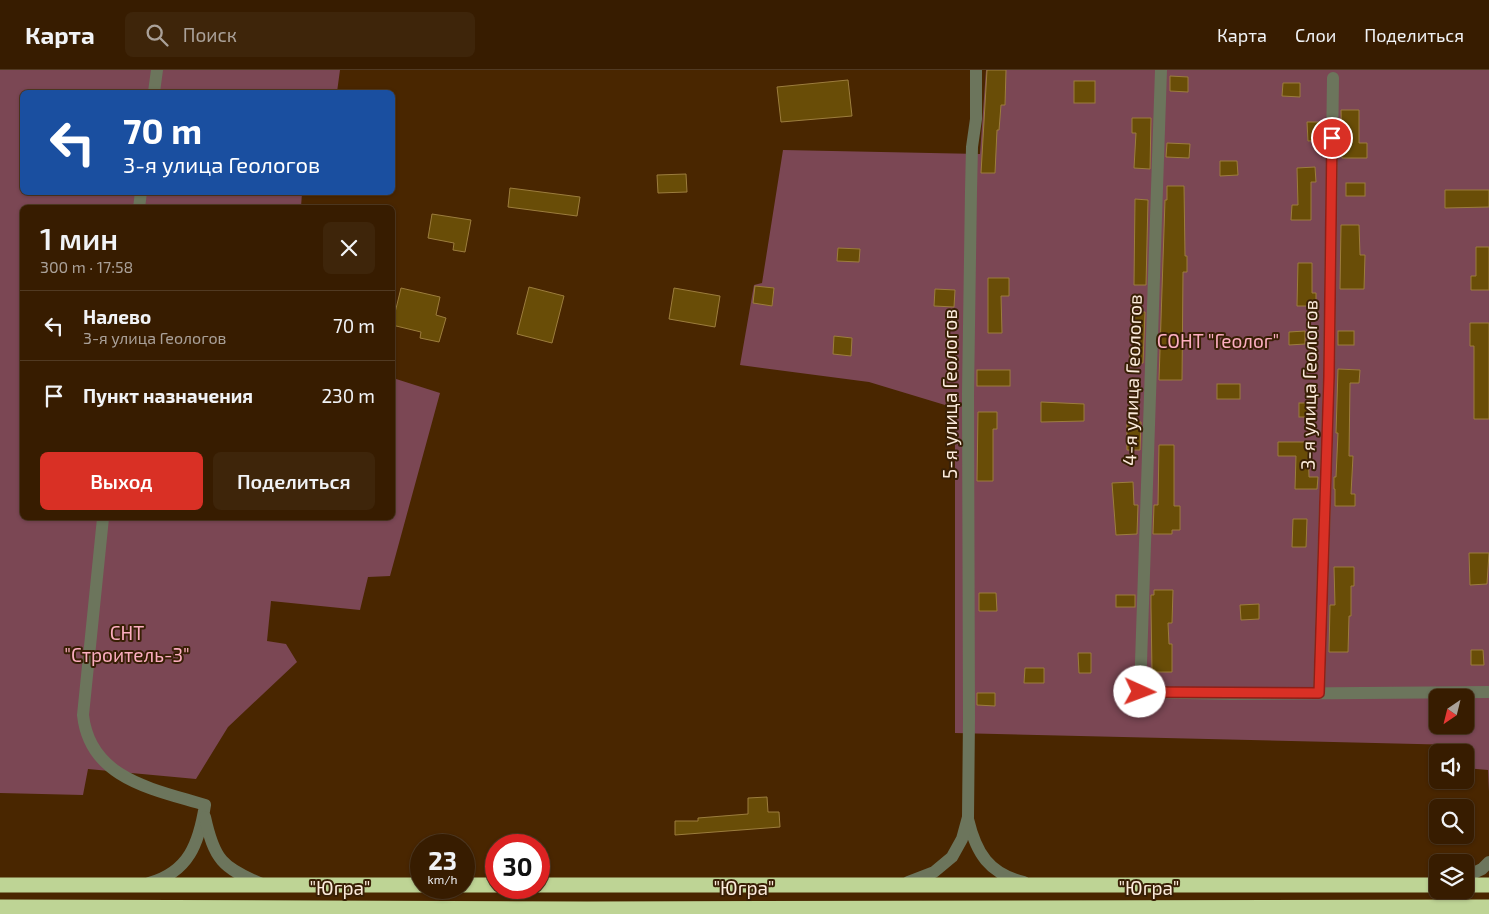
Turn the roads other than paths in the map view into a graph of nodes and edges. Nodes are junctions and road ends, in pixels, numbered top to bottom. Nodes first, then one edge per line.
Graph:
1 (157, 70) edge
2 (976, 70) edge
3 (1161, 70) edge
4 (1333, 78) dead end
5 (154, 90) edge
6 (103, 520) edge
7 (1489, 692) edge
8 (1319, 693) junction
9 (204, 812) junction
10 (968, 817) junction
11 (1489, 862) edge
12 (1474, 873) edge
13 (904, 884) junction
14 (1033, 884) junction
15 (0, 885) edge
16 (140, 885) junction
17 (266, 885) junction
18 (410, 885) edge
19 (550, 885) edge
20 (1429, 885) edge
21 (1474, 885) edge
22 (1489, 885) edge
23 (0, 907) edge
24 (1397, 907) junction
25 (1489, 907) edge
26 (828, 908) junction
27 (726, 911) edge
28 (810, 914) edge
29 (1414, 914) edge

1 - 5 street
2 - 10 street, 5-я улица Геологов
3 - 8 street, 4-я улица Геологов
4 - 8 street, 3-я улица Геологов
6 - 9 street
7 - 8 street
9 - 16 street
9 - 17 street
10 - 13 street
10 - 14 street
11 - 12 street
13 - 14 highway, "Югра"
13 - 19 highway, "Югра"
14 - 20 highway, "Югра"
15 - 16 highway, "Югра"
16 - 17 highway, "Югра"
17 - 18 highway, "Югра"
21 - 22 highway
23 - 27 highway, "Югра"
24 - 25 highway, "Югра"
24 - 26 highway, "Югра"
24 - 29 street
26 - 27 highway, "Югра"
26 - 28 street

